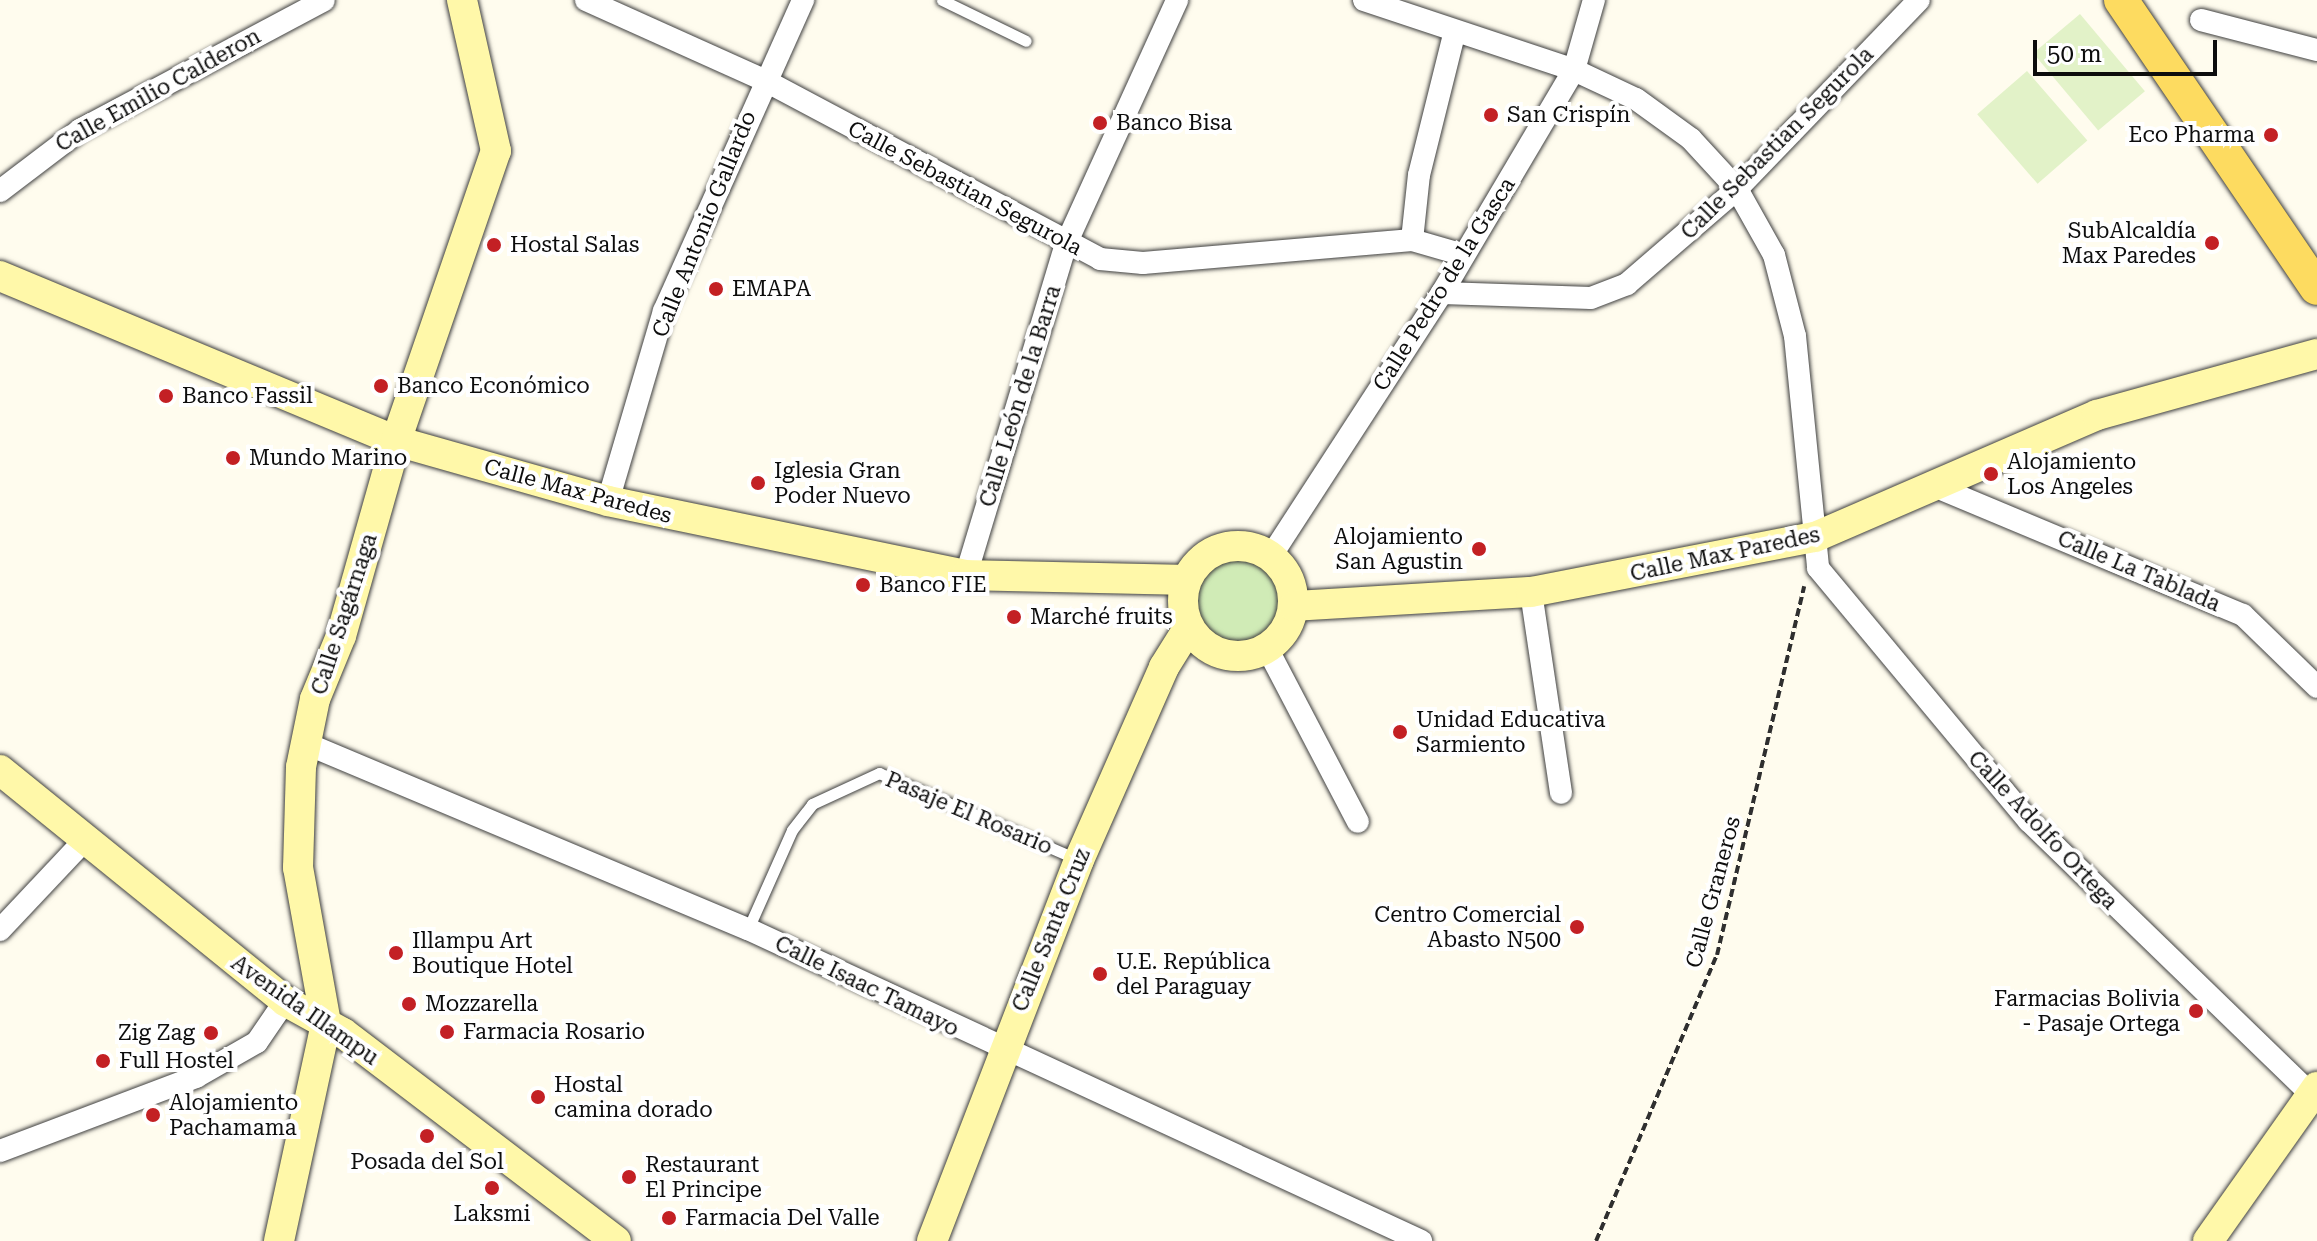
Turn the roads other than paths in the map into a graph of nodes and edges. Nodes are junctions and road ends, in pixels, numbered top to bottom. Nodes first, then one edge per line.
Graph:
1 (324, 0) edge
2 (462, 0) edge
3 (586, 0) edge
4 (803, 0) edge
5 (942, 0) edge
6 (1177, 0) edge
7 (1364, 0) edge
8 (1594, 0) edge
9 (1919, 0) edge
10 (2121, 0) edge
11 (2201, 20) dead end
12 (1455, 31) junction
13 (1026, 41) dead end
14 (2317, 50) edge
15 (1574, 70) junction
16 (764, 80) junction
17 (1737, 189) junction
18 (0, 191) edge
19 (1412, 240) junction
20 (1066, 244) junction
21 (1464, 255) junction
22 (0, 276) edge
23 (2317, 288) edge
24 (1442, 293) junction
25 (2317, 354) edge
26 (396, 441) junction
27 (1939, 488) junction
28 (608, 501) junction
29 (1815, 537) junction
30 (1271, 556) junction
31 (966, 575) junction
32 (1186, 580) junction
33 (1531, 592) junction
34 (1294, 606) junction
35 (1189, 627) junction
36 (1267, 648) junction
37 (2317, 687) edge
38 (307, 744) junction
39 (0, 770) edge
40 (1561, 793) dead end
41 (1358, 822) dead end
42 (82, 843) junction
43 (1079, 860) junction
44 (748, 929) junction
45 (0, 930) edge
46 (285, 1001) junction
47 (326, 1023) junction
48 (1001, 1052) junction
49 (2314, 1091) edge
50 (0, 1151) edge
51 (279, 1241) edge
52 (616, 1241) edge
53 (932, 1241) edge
54 (1419, 1241) edge
55 (2208, 1241) edge

1 - 18 street, Calle Emilio Calderon
2 - 26 main road, Calle Sagárnaga
3 - 16 street, Calle Sebastian Segurola
4 - 16 street, Calle Antonio Gallardo
5 - 13 lane
6 - 20 street, Calle León de la Barra
7 - 12 street, Calle Adolfo Ortega
8 - 15 street, Calle Pedro de la Gasca
9 - 17 street, Calle Sebastian Segurola
10 - 23 main road
11 - 14 street
12 - 15 street, Calle Adolfo Ortega
12 - 19 street
15 - 17 street, Calle Adolfo Ortega
15 - 21 street, Calle Pedro de la Gasca
16 - 20 street, Calle Sebastian Segurola
16 - 28 street, Calle Antonio Gallardo
17 - 24 street, Calle Sebastian Segurola
17 - 29 street, Calle Adolfo Ortega
19 - 20 street, Calle Sebastian Segurola
19 - 21 street, Calle Sebastian Segurola
20 - 31 street, Calle León de la Barra
21 - 24 street, Calle Pedro de la Gasca
22 - 26 main road, Calle Max Paredes
24 - 30 street, Calle Pedro de la Gasca
25 - 27 main road, Calle Max Paredes
26 - 28 main road, Calle Max Paredes
26 - 38 main road, Calle Sagárnaga
27 - 29 main road, Calle Max Paredes
27 - 37 street, Calle La Tablada
28 - 31 main road, Calle Max Paredes
29 - 33 main road, Calle Max Paredes
29 - 49 street, Calle Adolfo Ortega
30 - 32 main road
30 - 34 main road
31 - 32 main road, Calle Max Paredes
32 - 35 main road
33 - 34 main road, Calle Max Paredes
33 - 40 street
34 - 36 main road
35 - 36 main road
35 - 43 main road, Calle Santa Cruz
36 - 41 street
38 - 44 street, Calle Isaac Tamayo
38 - 47 main road, Calle Sagárnaga
39 - 42 main road, Avenida Illampu
42 - 45 street
42 - 46 main road, Avenida Illampu
43 - 44 lane, Pasaje El Rosario
43 - 48 main road, Calle Santa Cruz
44 - 48 street, Calle Isaac Tamayo
46 - 47 main road, Avenida Illampu
46 - 50 street
47 - 51 main road, Calle Sagárnaga
47 - 52 main road, Avenida Illampu
48 - 53 main road, Calle Santa Cruz
48 - 54 street, Calle Isaac Tamayo
49 - 55 main road

